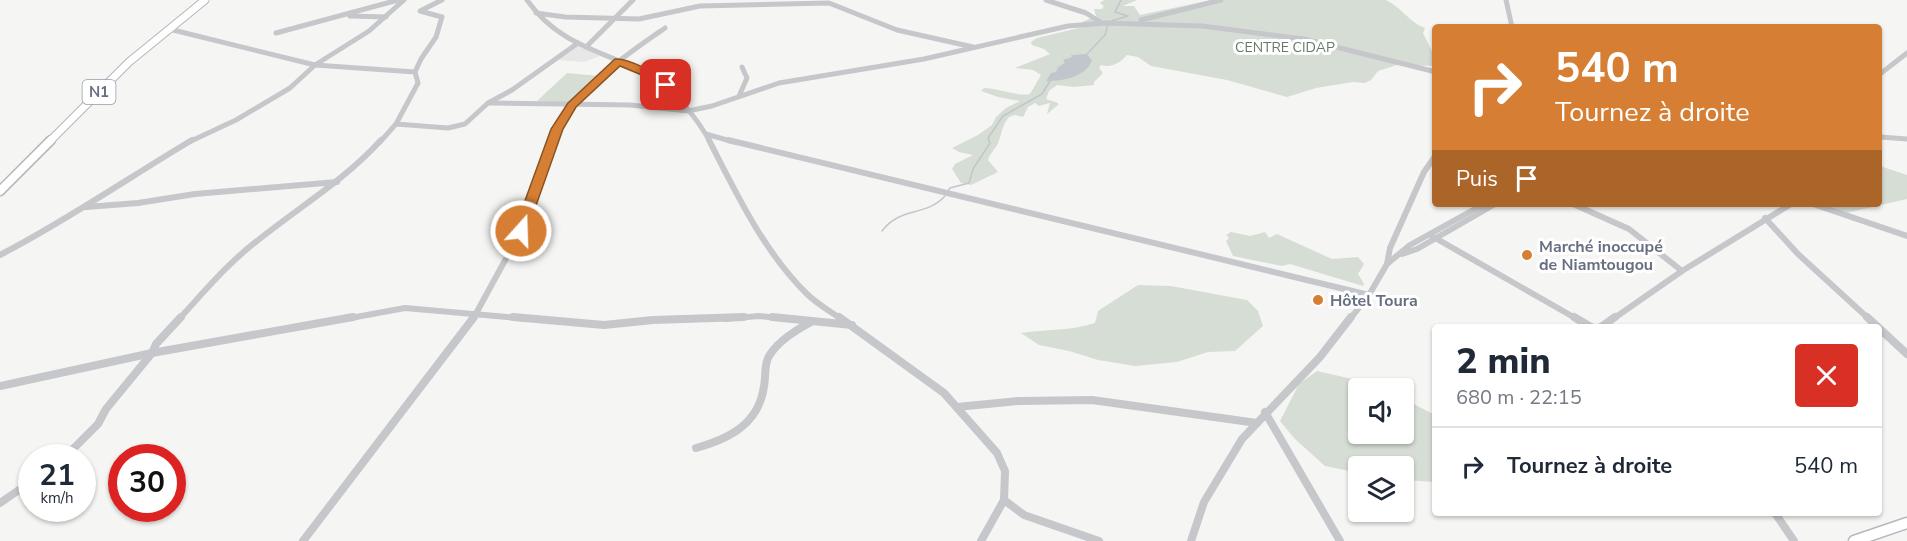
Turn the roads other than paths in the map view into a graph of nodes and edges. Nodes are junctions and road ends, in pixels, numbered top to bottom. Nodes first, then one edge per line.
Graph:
1 (205, 0) edge
2 (398, 0) edge
3 (404, 0) edge
4 (442, 0) edge
5 (527, 0) edge
6 (633, 0) edge
7 (708, 0) edge
8 (1046, 0) edge
9 (1221, 0) edge
10 (1506, 0) edge
11 (700, 6) junction
12 (536, 13) junction
13 (347, 15) junction
14 (386, 17) junction
15 (617, 18) junction
16 (1133, 22) junction
17 (1107, 23) junction
18 (1511, 24) edge
19 (665, 28) dead end
20 (170, 29) junction
21 (276, 33) dead end
22 (578, 43) junction
23 (586, 47) junction
24 (976, 47) junction
25 (1907, 53) edge
26 (619, 61) junction
27 (315, 65) junction
28 (742, 67) dead end
29 (1432, 71) edge
30 (415, 72) junction
31 (1882, 72) edge
32 (739, 96) junction
33 (488, 103) junction
34 (572, 105) junction
35 (688, 111) junction
36 (396, 124) junction
37 (706, 134) junction
38 (1882, 136) edge
39 (1907, 139) edge
40 (1432, 162) edge
41 (337, 182) junction
42 (0, 191) edge
43 (85, 207) junction
44 (1483, 207) edge
45 (1582, 207) edge
46 (1785, 207) edge
47 (1822, 207) edge
48 (1765, 218) junction
49 (1434, 236) junction
50 (1907, 236) edge
51 (0, 255) edge
52 (1387, 264) junction
53 (1682, 271) junction
54 (1370, 295) junction
55 (476, 315) junction
56 (811, 322) junction
57 (1586, 324) edge
58 (1605, 324) edge
59 (1874, 324) edge
60 (852, 325) junction
61 (1882, 331) edge
62 (152, 353) junction
63 (1907, 354) edge
64 (0, 386) edge
65 (957, 407) junction
66 (1265, 412) junction
67 (1257, 423) junction
68 (78, 444) edge
69 (696, 448) dead end
70 (18, 491) edge
71 (1004, 500) junction
72 (0, 503) edge
73 (1777, 516) edge
74 (1907, 524) edge
75 (303, 541) edge
76 (981, 541) edge
77 (1099, 541) edge
78 (1191, 541) edge
79 (1340, 541) edge
80 (1794, 541) edge
81 (1854, 541) edge

1 - 20 highway, N1
2 - 13 street
3 - 14 street
4 - 30 street
5 - 12 street
6 - 15 street
7 - 11 street
8 - 17 street
9 - 16 street
10 - 18 street
11 - 15 street
11 - 24 street
12 - 15 street
12 - 22 street
13 - 14 street
13 - 21 street
14 - 27 street
15 - 23 street
16 - 17 street
16 - 29 street
17 - 24 street
19 - 26 street
20 - 27 street
20 - 42 highway, N1
22 - 23 street
22 - 33 street
23 - 26 street
24 - 32 street
25 - 31 street
26 - 34 street
26 - 35 street
27 - 30 street
27 - 43 street
28 - 32 street
30 - 36 street
32 - 35 street
33 - 34 street
33 - 36 street
34 - 35 street
34 - 55 street
35 - 37 street
36 - 41 street
37 - 54 street
37 - 60 street
38 - 39 street
40 - 52 street
41 - 43 street
41 - 62 street
43 - 51 street
44 - 49 street
45 - 53 street
46 - 48 street
47 - 50 street
48 - 53 street
48 - 59 street
49 - 52 street
49 - 57 street
52 - 54 street
53 - 58 street
54 - 66 street
55 - 56 street
55 - 62 street
55 - 75 street
56 - 60 street
56 - 69 street
60 - 65 street
61 - 63 street
62 - 64 street
62 - 68 street
65 - 67 street
65 - 71 street
66 - 67 street
66 - 79 street
67 - 78 street
70 - 72 street
71 - 76 street
71 - 77 street
73 - 80 street
74 - 81 main road

